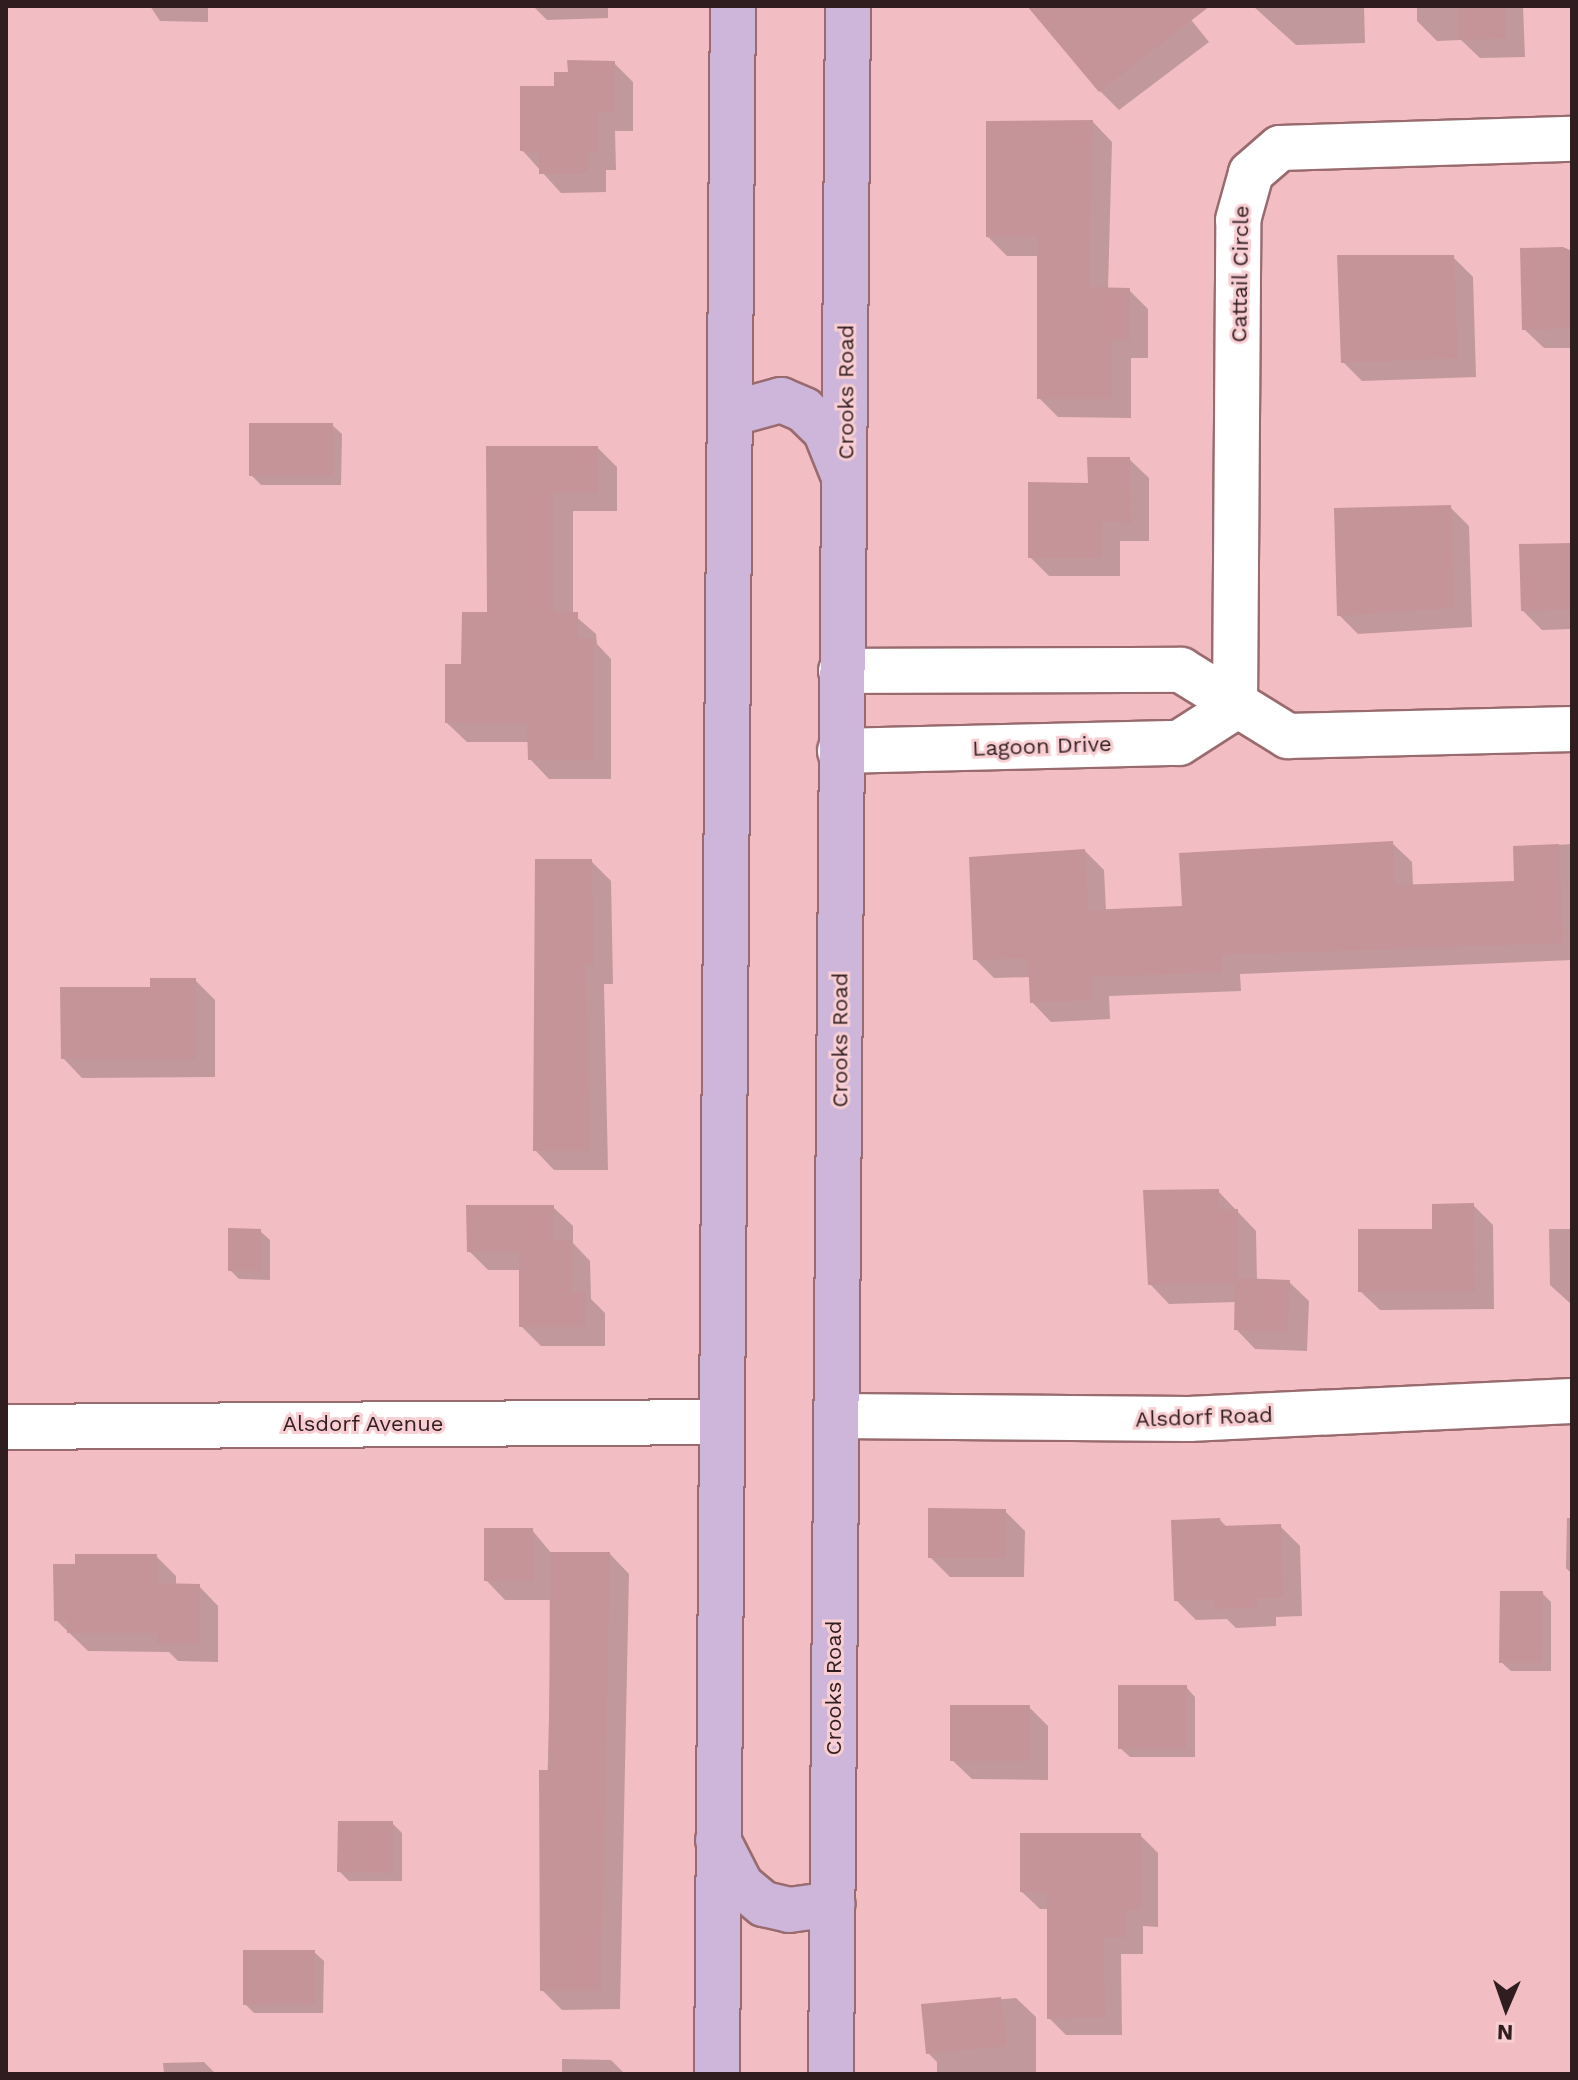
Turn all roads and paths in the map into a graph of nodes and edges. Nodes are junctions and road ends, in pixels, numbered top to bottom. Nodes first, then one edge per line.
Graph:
1 (733, 6) edge
2 (848, 6) edge
3 (1572, 139) edge
4 (730, 414) junction
5 (846, 482) junction
6 (841, 671) junction
7 (1235, 707) junction
8 (1572, 729) edge
9 (840, 751) junction
10 (1572, 1401) edge
11 (836, 1416) junction
12 (720, 1422) junction
13 (6, 1427) edge
14 (717, 1838) junction
15 (833, 1904) junction
16 (717, 2074) edge
17 (831, 2074) edge

1 - 4 main road
2 - 5 main road, Crooks Road
3 - 7 street, Cattail Circle
4 - 5 main road
4 - 12 main road
5 - 6 main road, Crooks Road
6 - 7 street
6 - 9 main road, Crooks Road
7 - 8 street
7 - 9 street, Lagoon Drive
9 - 11 main road, Crooks Road
10 - 11 street, Alsdorf Road
11 - 15 main road, Crooks Road
12 - 13 street, Alsdorf Avenue
12 - 14 main road
14 - 15 main road
14 - 16 main road
15 - 17 main road, Crooks Road

